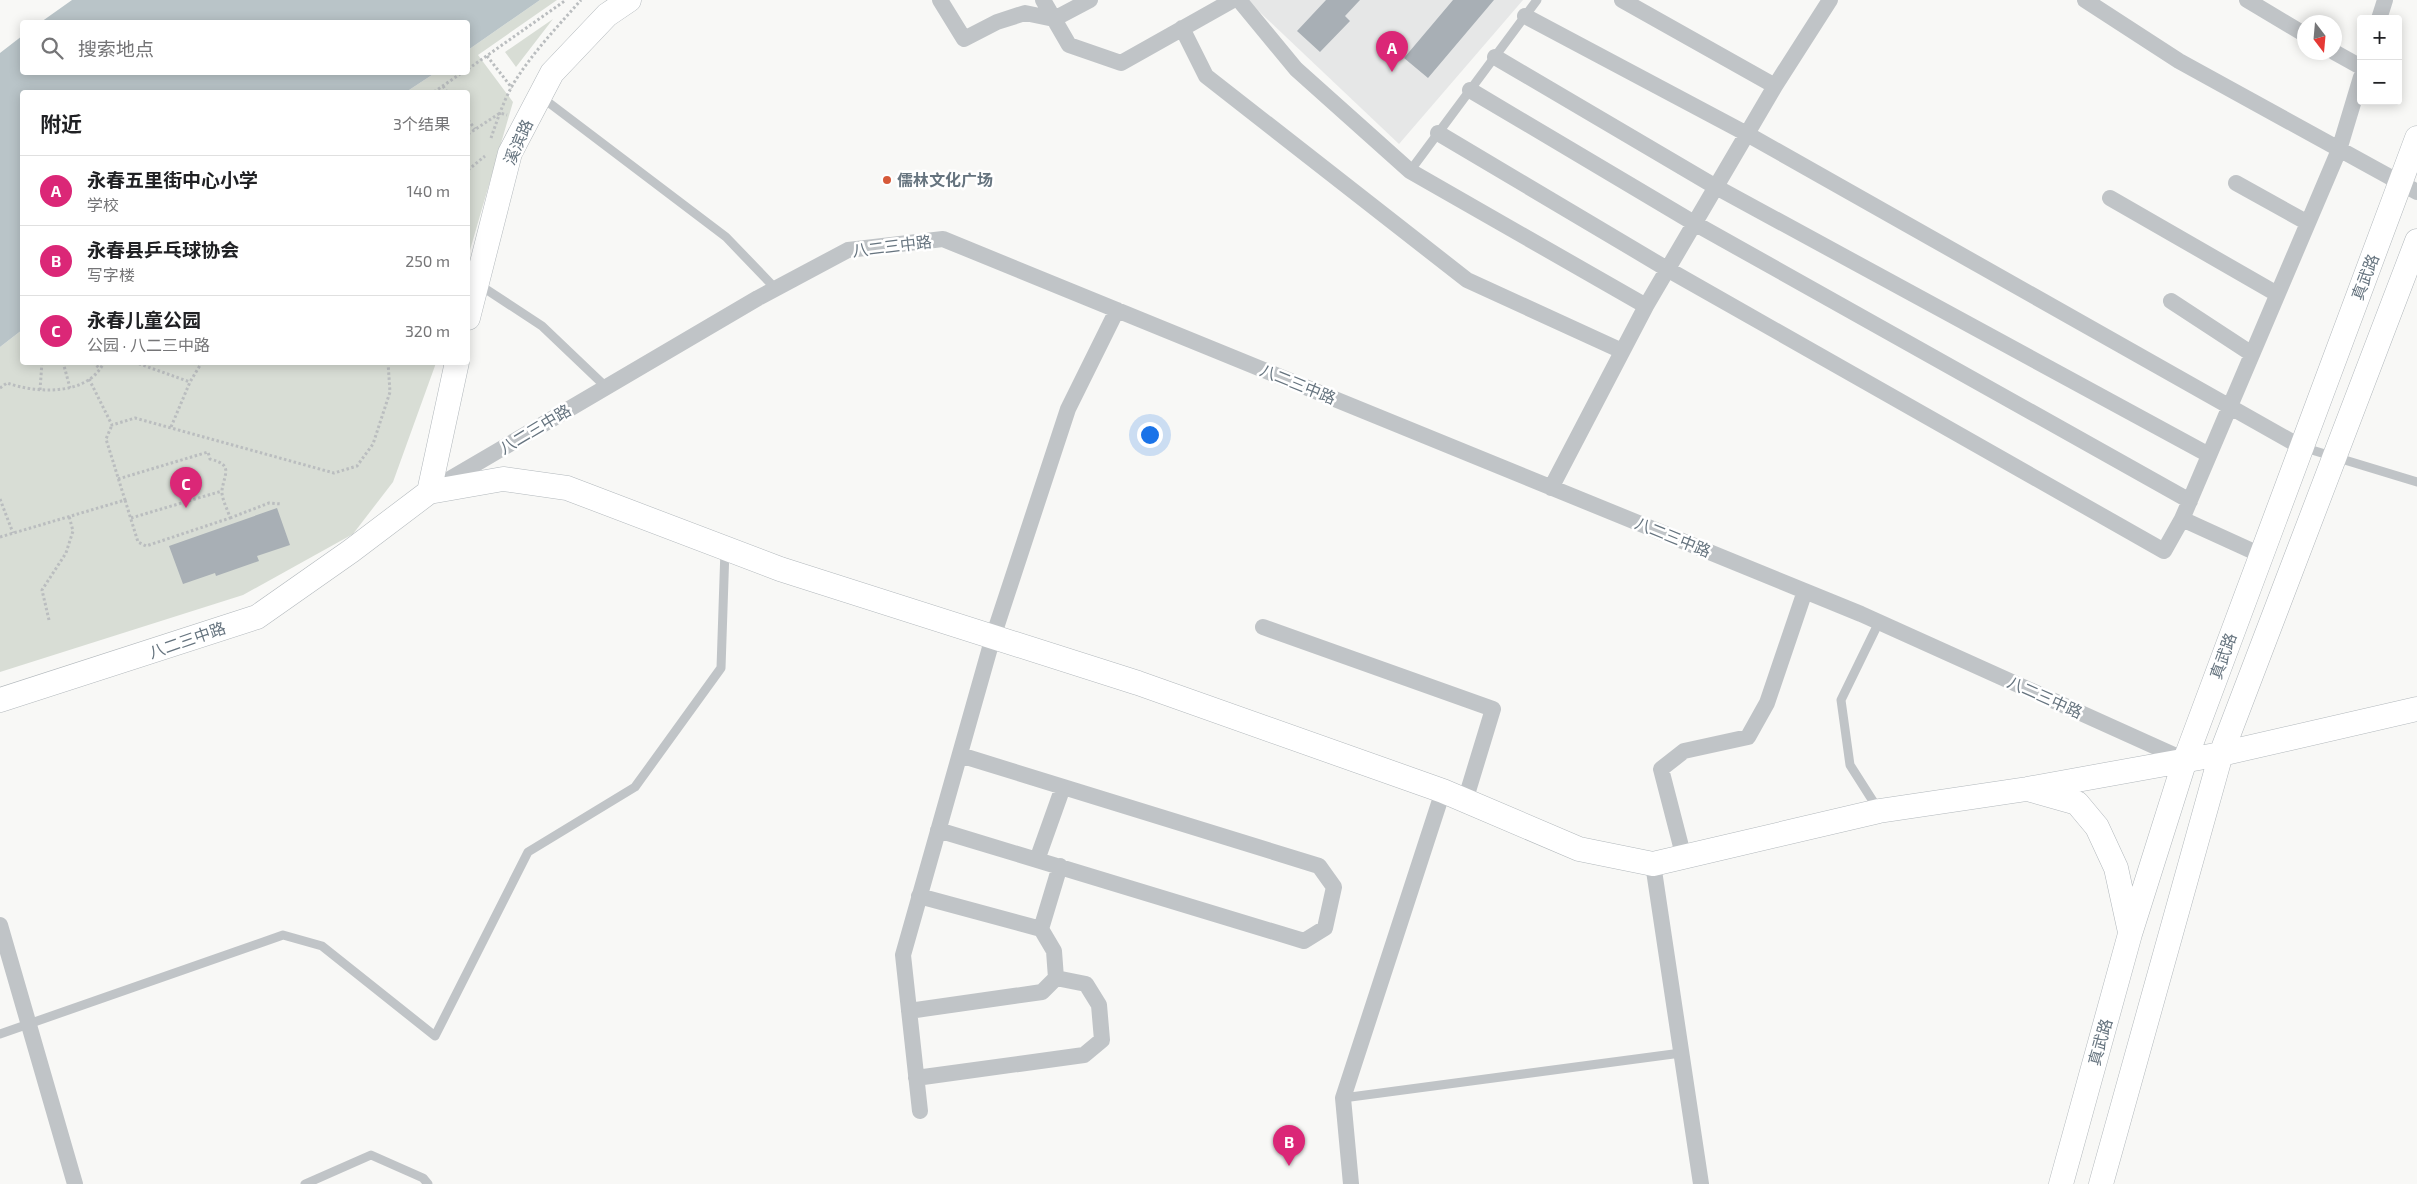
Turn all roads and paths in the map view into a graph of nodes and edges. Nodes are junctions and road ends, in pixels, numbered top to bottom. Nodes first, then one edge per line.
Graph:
1 (566, 0) edge
2 (629, 0) edge
3 (940, 0) edge
4 (1043, 0) edge
5 (1090, 0) edge
6 (1232, 0) edge
7 (1239, 0) edge
8 (1537, 0) edge
9 (1622, 0) edge
10 (1830, 0) edge
11 (2085, 0) edge
12 (2247, 0) edge
13 (2385, 0) edge
14 (2380, 15) edge
15 (1525, 16) junction
16 (1054, 19) junction
17 (1182, 28) junction
18 (2297, 30) edge
19 (487, 56) junction
20 (2342, 56) edge
21 (1495, 57) junction
22 (2357, 65) edge
23 (470, 68) edge
24 (458, 75) edge
25 (442, 86) junction
26 (1775, 86) junction
27 (512, 88) dead end
28 (2357, 89) edge
29 (437, 90) edge
30 (445, 90) edge
31 (1470, 90) junction
32 (540, 96) junction
33 (500, 113) junction
34 (527, 120) junction
35 (470, 123) edge
36 (475, 129) junction
37 (470, 133) edge
38 (1438, 133) junction
39 (1747, 134) junction
40 (2417, 138) edge
41 (490, 140) dead end
42 (488, 149) dead end
43 (2339, 150) junction
44 (470, 168) edge
45 (1410, 171) junction
46 (2236, 183) dead end
47 (1716, 187) junction
48 (2408, 188) edge
49 (2110, 198) dead end
50 (2308, 222) junction
51 (1694, 224) junction
52 (2417, 241) edge
53 (1667, 269) junction
54 (477, 283) junction
55 (775, 288) junction
56 (2277, 294) junction
57 (2171, 301) dead end
58 (1646, 306) junction
59 (470, 310) edge
60 (1117, 310) junction
61 (1622, 350) junction
62 (2252, 354) junction
63 (42, 365) edge
64 (64, 365) edge
65 (96, 365) edge
66 (103, 365) edge
67 (142, 365) edge
68 (200, 365) edge
69 (388, 365) edge
70 (456, 365) edge
71 (101, 369) junction
72 (89, 379) junction
73 (190, 382) junction
74 (606, 387) junction
75 (0, 388) edge
76 (70, 388) junction
77 (40, 390) junction
78 (2230, 406) junction
79 (112, 424) junction
80 (171, 426) junction
81 (2301, 447) junction
82 (2209, 455) junction
83 (2334, 458) junction
84 (118, 479) junction
85 (2417, 482) edge
86 (1551, 488) junction
87 (222, 491) junction
88 (429, 492) junction
89 (0, 499) edge
90 (125, 500) junction
91 (2190, 501) junction
92 (282, 504) dead end
93 (69, 516) junction
94 (130, 518) junction
95 (230, 518) junction
96 (2182, 519) junction
97 (13, 533) junction
98 (0, 536) edge
99 (725, 548) junction
100 (2261, 554) junction
101 (1805, 591) junction
102 (49, 620) dead end
103 (1879, 622) junction
104 (1263, 627) dead end
105 (993, 637) junction
106 (0, 700) edge
107 (2417, 709) edge
108 (2221, 754) junction
109 (960, 755) junction
110 (2185, 760) junction
111 (1063, 787) junction
112 (2027, 789) junction
113 (1443, 791) junction
114 (1465, 801) junction
115 (1879, 811) junction
116 (938, 830) junction
117 (1684, 858) junction
118 (1037, 860) junction
119 (1653, 864) junction
120 (1060, 866) junction
121 (919, 896) junction
122 (0, 925) edge
123 (1041, 930) junction
124 (2130, 934) junction
125 (1056, 978) junction
126 (909, 1011) junction
127 (29, 1025) junction
128 (0, 1034) edge
129 (1681, 1053) junction
130 (916, 1078) junction
131 (1343, 1098) junction
132 (920, 1111) dead end
133 (75, 1184) edge
134 (305, 1184) edge
135 (428, 1184) edge
136 (1350, 1184) edge
137 (1701, 1184) edge
138 (2060, 1184) edge
139 (2101, 1184) edge

1 - 19 path
2 - 32 main road, 溪滨路
3 - 16 street
4 - 16 street
5 - 16 street
6 - 17 street
7 - 45 street
8 - 15 lane
9 - 26 street
10 - 26 street
11 - 43 street
12 - 18 street
13 - 14 street
15 - 21 lane
15 - 39 street
16 - 17 street
17 - 61 street
19 - 23 path
19 - 27 path
20 - 22 street
21 - 31 lane
21 - 47 street
24 - 25 path
25 - 29 path
25 - 30 path
26 - 39 street
28 - 43 street
31 - 38 lane
31 - 51 street
32 - 34 main road, 溪滨路
32 - 55 lane
33 - 34 path
33 - 36 path
33 - 41 path
34 - 54 main road, 溪滨路
35 - 36 path
36 - 37 path
38 - 45 lane
38 - 53 street
39 - 47 street
39 - 78 street
40 - 48 main road, 真武路
42 - 44 path
43 - 48 street
43 - 50 street
45 - 58 street
46 - 50 street
47 - 51 street
47 - 82 street
48 - 81 main road, 真武路
49 - 56 street
50 - 56 street
51 - 53 street
51 - 91 street
52 - 83 main road, 真武路
53 - 58 street
53 - 96 street
54 - 59 main road, 溪滨路
54 - 74 lane
55 - 60 street, 八二三中路
55 - 74 street, 八二三中路
56 - 62 street
57 - 62 street
58 - 61 street
60 - 86 street, 八二三中路
60 - 105 street
61 - 86 street
62 - 78 street
63 - 77 path
64 - 76 path
65 - 71 path
66 - 71 path
67 - 73 path
68 - 73 path
69 - 80 path
70 - 88 main road
71 - 72 path
72 - 76 path
72 - 79 path
73 - 80 path
74 - 88 street, 八二三中路
75 - 77 path
76 - 77 path
78 - 81 street
78 - 82 street
79 - 80 path
79 - 84 path
81 - 83 lane
81 - 100 main road, 真武路
82 - 91 street
83 - 85 lane
83 - 108 main road, 真武路
84 - 87 path
84 - 90 path
86 - 101 street, 八二三中路
87 - 94 path
87 - 95 path
88 - 99 main road, 八二三中路
88 - 106 main road, 八二三中路
89 - 97 path
90 - 93 path
90 - 94 path
91 - 96 street
92 - 95 path
93 - 97 path
93 - 102 path
94 - 95 path
96 - 100 street
97 - 98 path
99 - 105 main road, 八二三中路
99 - 127 lane
100 - 110 main road, 真武路
101 - 103 street, 八二三中路
101 - 117 street
103 - 110 street, 八二三中路
103 - 115 lane
104 - 114 street
105 - 109 street
105 - 113 main road, 八二三中路
107 - 108 main road, 八二三中路
108 - 110 main road, 八二三中路
108 - 139 main road, 真武路
109 - 111 street
109 - 116 street
110 - 112 main road, 八二三中路
110 - 124 main road, 真武路
111 - 118 street
111 - 120 street
112 - 115 main road, 八二三中路
112 - 124 main road
113 - 114 main road, 八二三中路
113 - 131 street
114 - 119 main road, 八二三中路
115 - 117 main road, 八二三中路
116 - 118 street
116 - 121 street
117 - 119 main road, 八二三中路
118 - 120 street
119 - 129 street
120 - 123 street
121 - 123 street
121 - 126 street
122 - 127 street
123 - 125 street
124 - 138 main road, 真武路
125 - 126 street
125 - 130 street
126 - 130 street
127 - 128 lane
127 - 133 street
129 - 131 lane
129 - 137 street
130 - 132 street
131 - 136 street
134 - 135 lane

